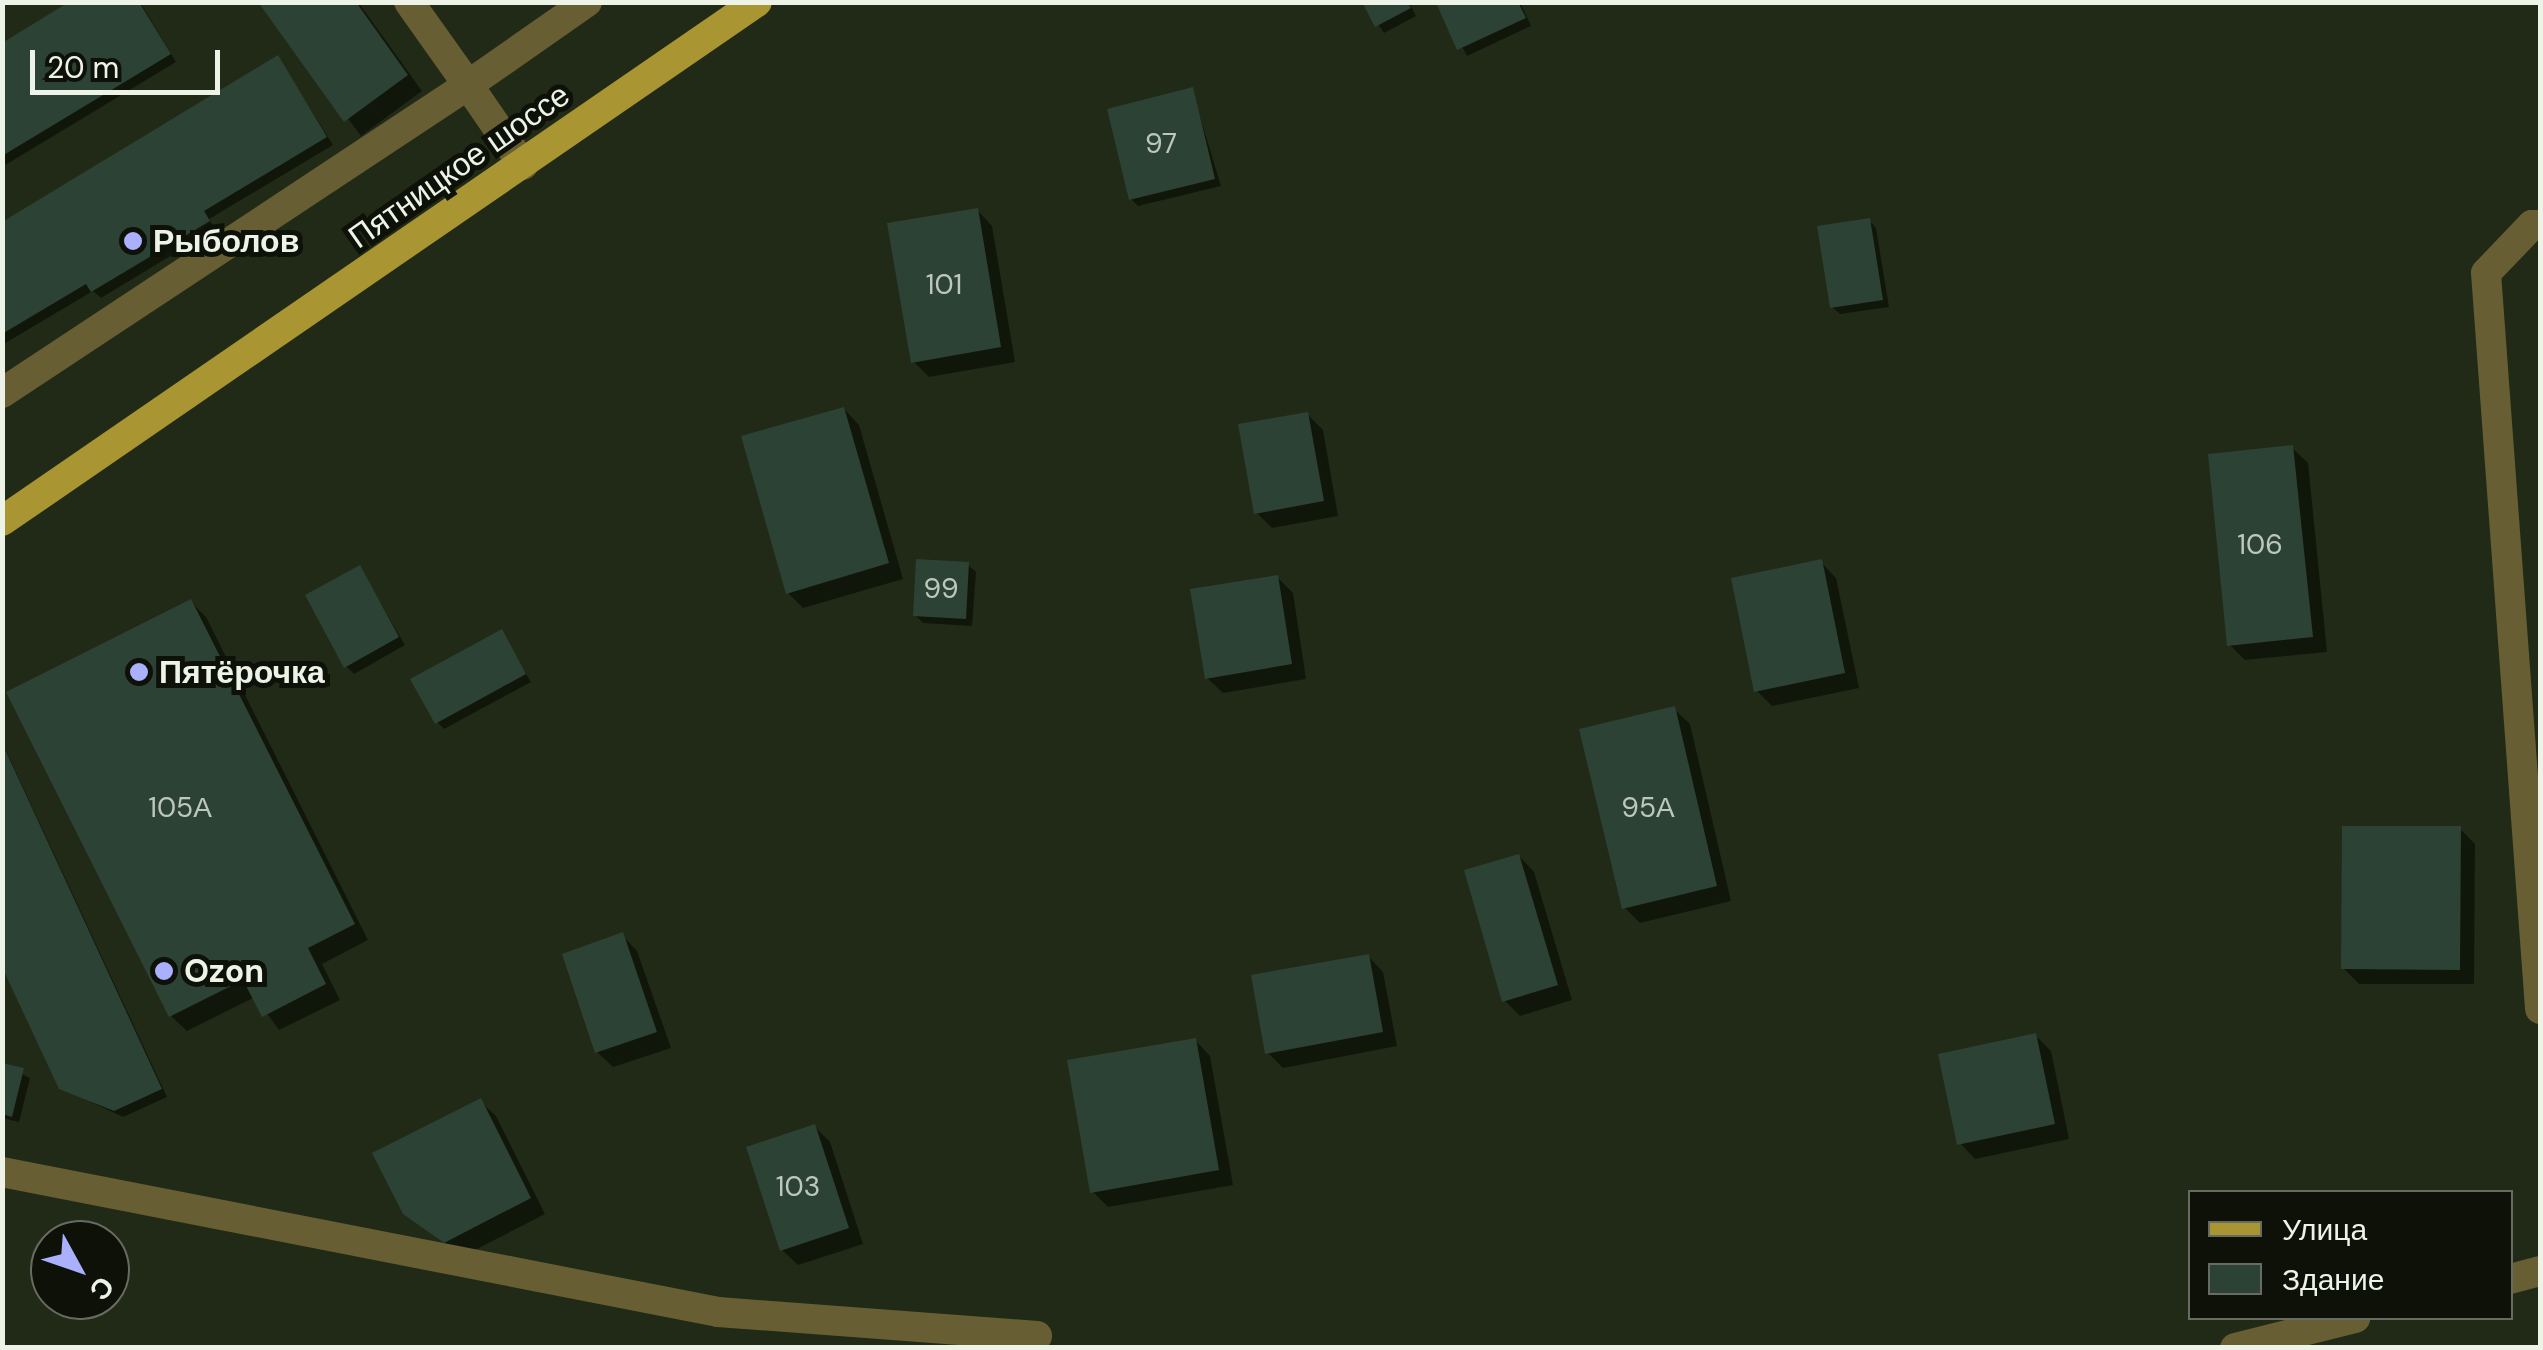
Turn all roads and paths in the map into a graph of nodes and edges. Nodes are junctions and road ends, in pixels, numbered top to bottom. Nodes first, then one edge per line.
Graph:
1 (409, 2) edge
2 (587, 2) edge
3 (757, 2) edge
4 (468, 85) junction
5 (524, 165) junction
6 (2540, 226) edge
7 (2, 393) edge
8 (2, 521) edge
9 (2540, 1009) edge
10 (2, 1172) edge
11 (2540, 1271) edge
12 (2513, 1278) edge
13 (2347, 1320) edge
14 (1037, 1336) dead end
15 (2235, 1348) edge

1 - 4 street
2 - 4 street
3 - 5 main road, Пятницкое шоссе
4 - 5 street
4 - 7 street
5 - 8 main road, Пятницкое шоссе
6 - 9 street
10 - 14 street
11 - 12 street
13 - 15 street

